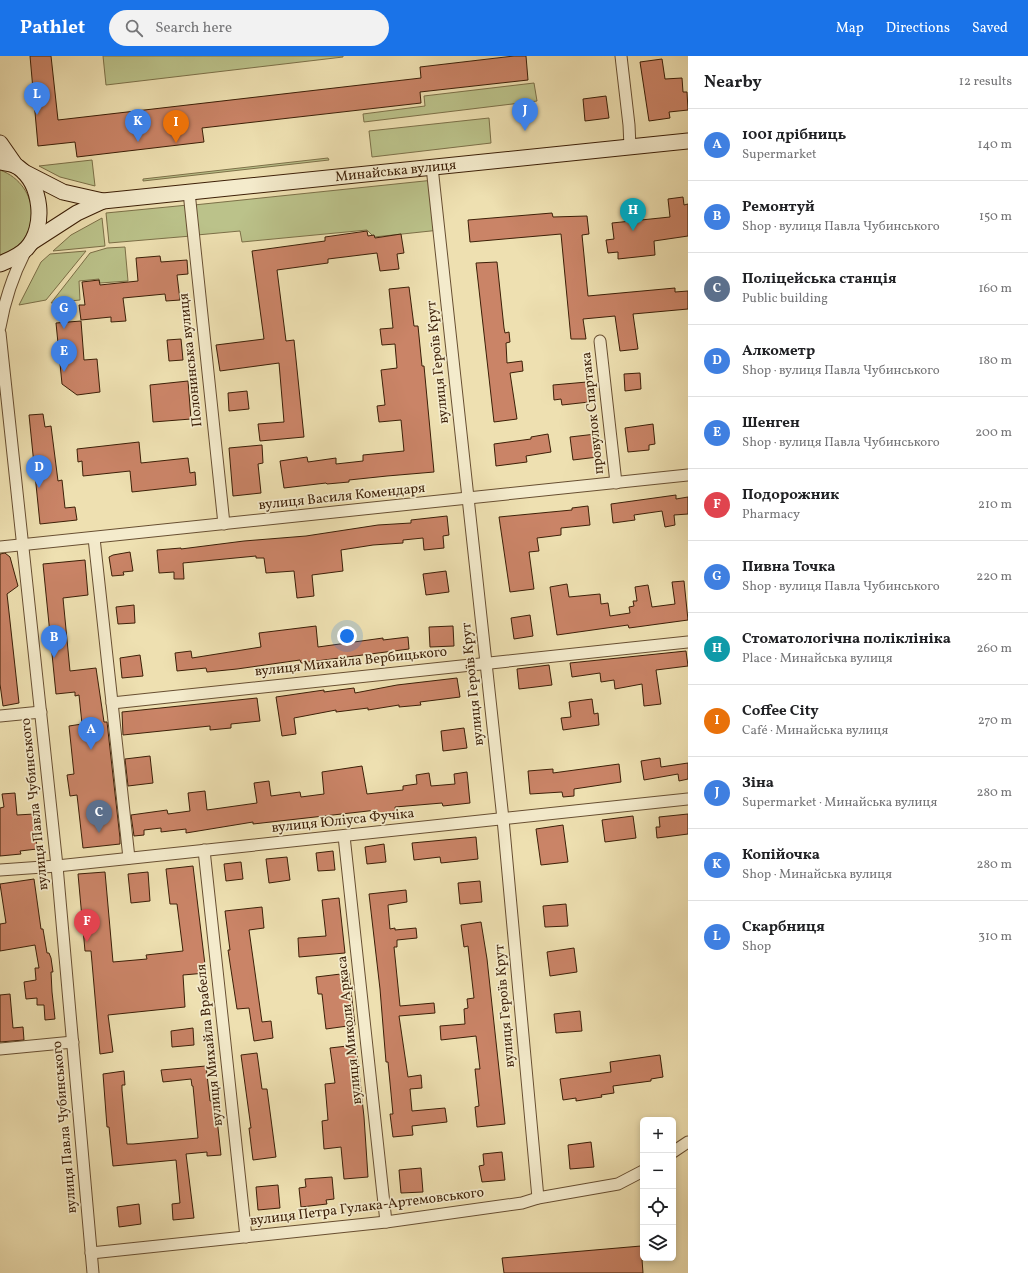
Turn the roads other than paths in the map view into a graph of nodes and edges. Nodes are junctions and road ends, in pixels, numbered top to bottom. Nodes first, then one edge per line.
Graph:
1 (621, 56) edge
2 (688, 141) edge
3 (0, 143) edge
4 (630, 147) junction
5 (0, 162) edge
6 (432, 167) junction
7 (20, 169) junction
8 (189, 192) junction
9 (103, 201) junction
10 (29, 246) junction
11 (0, 264) edge
12 (0, 327) edge
13 (0, 333) edge
14 (600, 341) dead end
15 (688, 475) edge
16 (616, 483) junction
17 (468, 499) junction
18 (224, 524) junction
19 (94, 538) junction
20 (23, 545) junction
21 (0, 547) edge
22 (688, 642) edge
23 (486, 663) junction
24 (112, 703) junction
25 (41, 712) junction
26 (0, 716) edge
27 (688, 799) edge
28 (503, 819) junction
29 (344, 836) junction
30 (204, 850) junction
31 (129, 858) junction
32 (57, 866) junction
33 (0, 870) edge
34 (73, 1042) junction
35 (0, 1050) edge
36 (688, 1142) edge
37 (676, 1150) edge
38 (640, 1173) edge
39 (538, 1198) junction
40 (386, 1222) junction
41 (246, 1237) junction
42 (91, 1253) junction
43 (92, 1273) edge

1 - 4 street
2 - 4 main road, Минайська вулиця
3 - 7 main road
4 - 6 main road, Минайська вулиця
5 - 7 main road
6 - 8 main road, Минайська вулиця
6 - 17 street, вулиця Героїв Крут
7 - 9 main road, Минайська вулиця
7 - 10 main road
8 - 9 main road, Минайська вулиця
8 - 18 street, Полонинська вулиця
9 - 10 main road, Минайська вулиця
10 - 11 main road, Минайська вулиця
10 - 12 street
13 - 20 street, вулиця Павла Чубинського
14 - 16 street, провулок Спартака
15 - 16 street, вулиця Василя Комендаря
16 - 17 street, вулиця Василя Комендаря
17 - 18 street, вулиця Василя Комендаря
17 - 23 street, вулиця Героїв Крут
18 - 19 street, вулиця Василя Комендаря
19 - 20 street, вулиця Василя Комендаря
19 - 24 street
20 - 21 street, вулиця Василя Комендаря
20 - 25 street, вулиця Павла Чубинського
22 - 23 street, вулиця Михайла Вербицького
23 - 24 street, вулиця Михайла Вербицького
23 - 28 street, вулиця Героїв Крут
24 - 31 street
25 - 26 street
25 - 32 street, вулиця Павла Чубинського
27 - 28 street, вулиця Юліуса Фучіка
28 - 29 street, вулиця Юліуса Фучіка
28 - 39 street, вулиця Героїв Крут
29 - 30 street, вулиця Юліуса Фучіка
29 - 40 street, вулиця Миколи Аркаса
30 - 31 street, вулиця Юліуса Фучіка
30 - 41 street, вулиця Михайла Врабеля
31 - 32 street, вулиця Юліуса Фучіка
32 - 33 street, вулиця Юліуса Фучіка
32 - 34 street, вулиця Павла Чубинського
34 - 35 street
34 - 42 street, вулиця Павла Чубинського
36 - 37 street
38 - 39 street, вулиця Петра Гулака-Артемовського
39 - 40 street, вулиця Петра Гулака-Артемовського
40 - 41 street, вулиця Петра Гулака-Артемовського
41 - 42 street, вулиця Петра Гулака-Артемовського
42 - 43 street, вулиця Павла Чубинського

